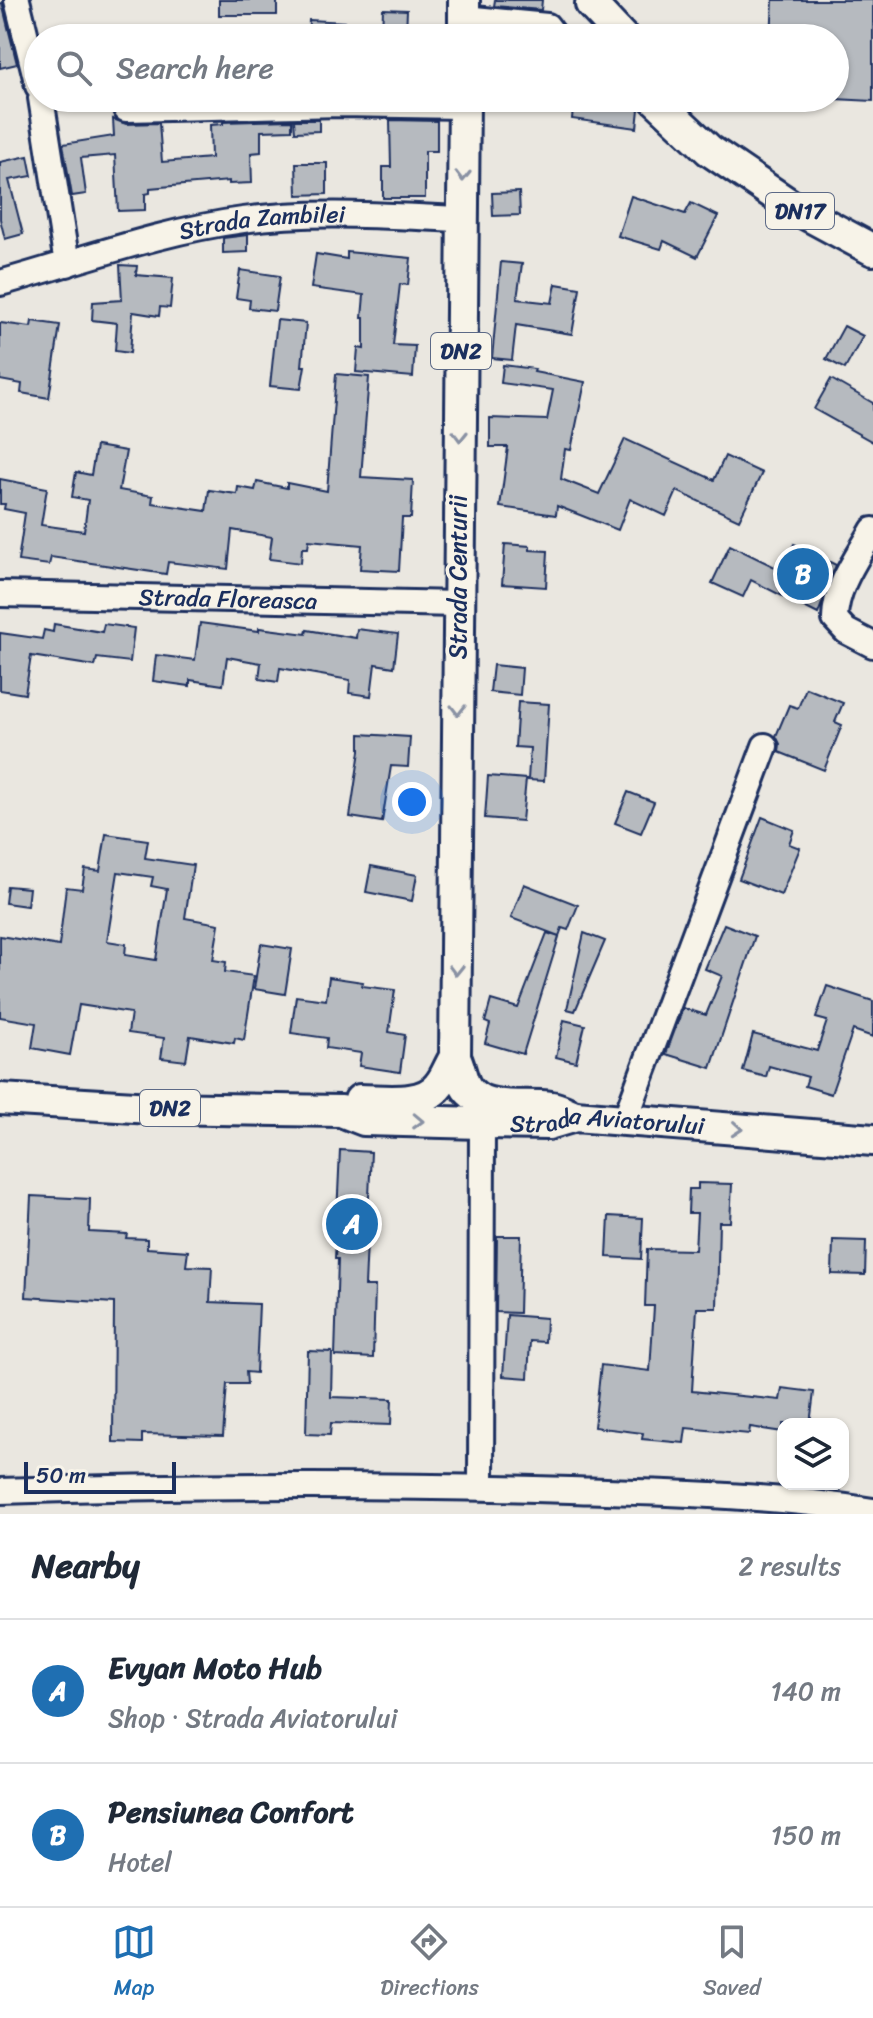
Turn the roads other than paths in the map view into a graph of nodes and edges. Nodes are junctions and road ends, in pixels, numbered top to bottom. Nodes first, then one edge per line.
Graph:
1 (17, 0) edge
2 (590, 2) edge
3 (464, 19) edge
4 (523, 24) edge
5 (598, 24) edge
6 (610, 24) edge
7 (24, 29) edge
8 (43, 112) edge
9 (464, 112) edge
10 (669, 112) edge
11 (690, 112) edge
12 (732, 163) junction
13 (462, 219) junction
14 (873, 250) edge
15 (67, 264) junction
16 (0, 283) edge
17 (873, 530) edge
18 (0, 594) edge
19 (458, 604) junction
20 (873, 645) edge
21 (765, 746) dead end
22 (455, 1057) junction
23 (0, 1099) edge
24 (341, 1111) junction
25 (575, 1116) junction
26 (625, 1120) junction
27 (482, 1123) junction
28 (873, 1140) edge
29 (481, 1487) junction
30 (0, 1491) edge
31 (873, 1511) edge

1 - 7 street
2 - 5 main road
2 - 6 main road
3 - 4 street
8 - 15 street
9 -> 13 main road, Strada Centurii / DN2
10 - 12 main road, DN17
11 - 12 main road, DN17
12 - 14 main road, DN17
13 - 15 street, Strada Zambilei
13 -> 19 main road, Strada Centurii / DN2
15 - 16 street, Strada Zambilei
17 - 20 street
18 - 19 street, Strada Floreasca
19 -> 22 main road, Strada Centurii / DN2
21 - 26 street
22 - 24 main road, DN2
22 - 25 main road, Strada Centurii / DN2
23 - 24 main road, DN2
24 -> 27 main road, Strada Aviatorului
25 - 26 main road, Strada Aviatorului
25 - 27 main road, Strada Aviatorului
26 -> 28 main road, Strada Aviatorului
27 - 29 street
29 - 30 street
29 - 31 street

